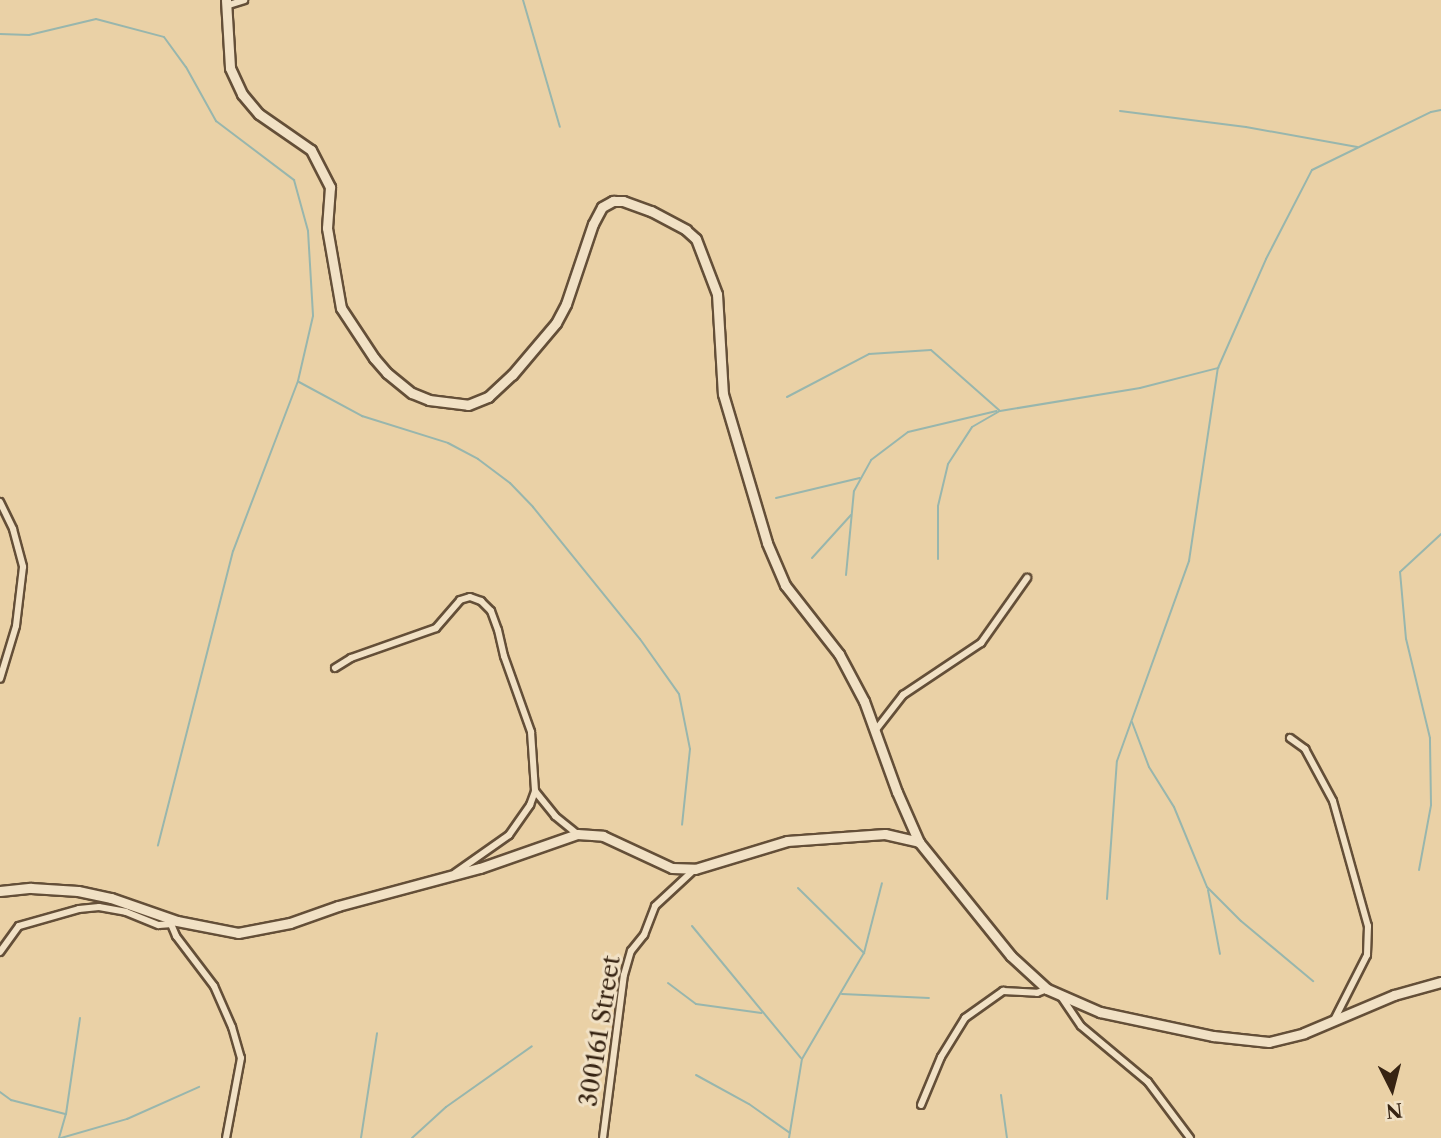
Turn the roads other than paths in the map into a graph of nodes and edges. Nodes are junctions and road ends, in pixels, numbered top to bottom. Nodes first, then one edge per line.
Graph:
1 (244, 0) edge
2 (227, 3) edge
3 (0, 502) edge
4 (1027, 578) dead end
5 (335, 668) dead end
6 (0, 680) edge
7 (875, 731) junction
8 (1290, 738) dead end
9 (535, 791) junction
10 (577, 834) junction
11 (919, 842) junction
12 (695, 869) junction
13 (452, 876) junction
14 (0, 891) edge
15 (174, 923) junction
16 (0, 952) edge
17 (1441, 982) edge
18 (1047, 989) junction
19 (1060, 995) junction
20 (1333, 1021) junction
21 (921, 1105) dead end
22 (226, 1138) edge
23 (603, 1138) edge
24 (1190, 1138) edge

1 - 2 street
2 - 7 street
3 - 6 street
4 - 7 street
5 - 9 street
7 - 11 street
8 - 20 street
9 - 10 street
9 - 13 street
10 - 12 street
10 - 13 street
11 - 12 street
11 - 18 street
12 - 23 street, 300161 Street
13 - 15 street
14 - 15 street
15 - 16 street
15 - 22 street
17 - 20 street
18 - 19 street
18 - 21 street
19 - 20 street
19 - 24 street

